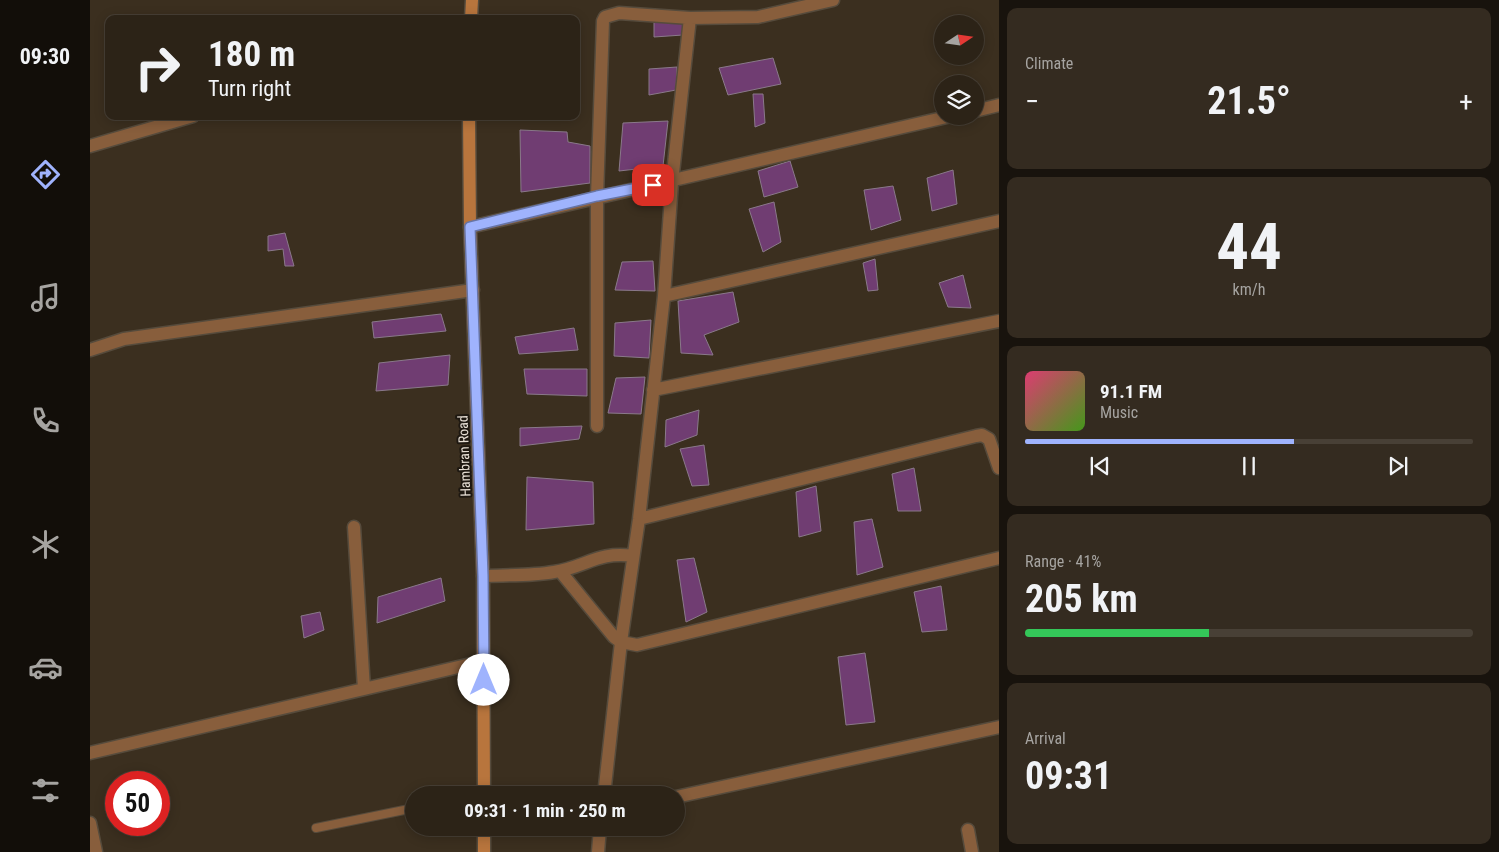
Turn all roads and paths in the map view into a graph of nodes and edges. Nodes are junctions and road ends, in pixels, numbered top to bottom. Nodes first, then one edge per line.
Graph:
1 (472, 0) edge
2 (833, 0) edge
3 (471, 15) edge
4 (690, 18) junction
5 (999, 105) edge
6 (984, 108) edge
7 (178, 120) edge
8 (469, 120) edge
9 (934, 120) edge
10 (90, 146) edge
11 (672, 182) junction
12 (597, 196) junction
13 (999, 221) edge
14 (470, 227) junction
15 (473, 290) junction
16 (664, 296) junction
17 (999, 321) edge
18 (90, 350) edge
19 (653, 390) junction
20 (597, 426) dead end
21 (999, 468) edge
22 (639, 519) junction
23 (354, 527) dead end
24 (633, 556) junction
25 (999, 558) edge
26 (560, 571) junction
27 (483, 576) junction
28 (621, 642) junction
29 (484, 660) junction
30 (364, 689) junction
31 (999, 727) edge
32 (90, 753) edge
33 (481, 786) edge
34 (605, 786) edge
35 (685, 795) edge
36 (405, 810) edge
37 (90, 823) edge
38 (316, 828) dead end
39 (968, 830) dead end
40 (484, 836) edge
41 (599, 836) edge
42 (96, 852) edge
43 (484, 852) edge
44 (598, 852) edge
45 (972, 852) edge

1 - 3 main road
2 - 4 street
4 - 11 street
4 - 12 street
5 - 6 street
7 - 10 street
8 - 14 main road, Hambran Road
9 - 11 street
11 - 12 street
11 - 16 street
12 - 14 street
12 - 20 street
13 - 16 street
14 - 15 main road, Hambran Road
15 - 18 street
15 - 27 main road, Hambran Road
16 - 19 street
17 - 19 street
19 - 22 street
21 - 22 street
22 - 24 street
23 - 30 street
24 - 26 street
24 - 28 street
25 - 28 street
26 - 27 street
26 - 28 street
27 - 29 main road, Hambran Road
28 - 34 street
29 - 30 street
29 - 33 main road, Hambran Road
30 - 32 street
31 - 35 street
36 - 38 lane
37 - 42 street
39 - 45 street
40 - 43 main road
41 - 44 street

